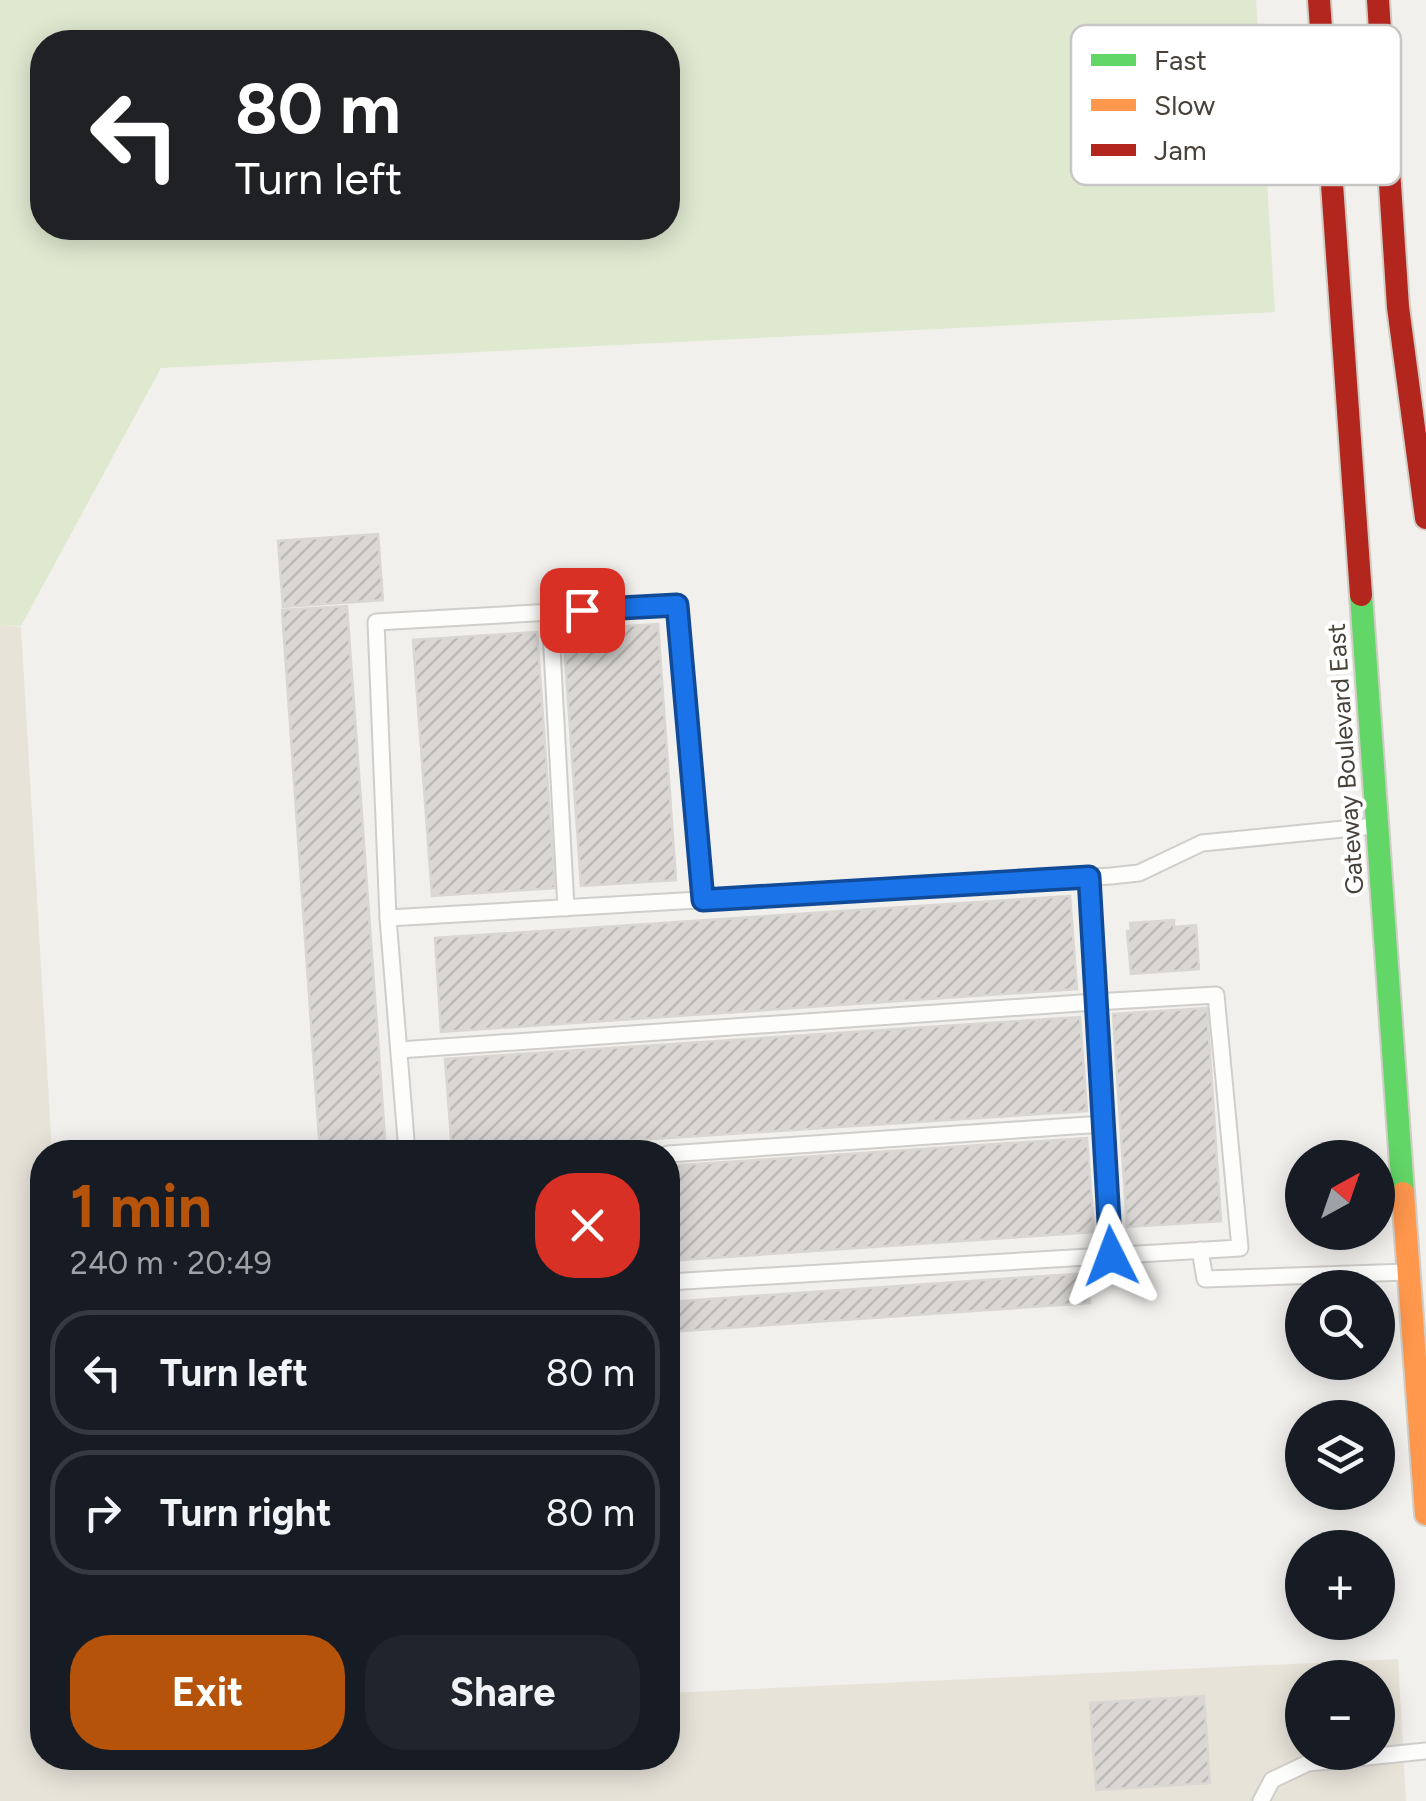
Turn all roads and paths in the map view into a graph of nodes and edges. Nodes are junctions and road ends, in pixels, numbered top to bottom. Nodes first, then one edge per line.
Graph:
1 (1319, 0) edge
2 (1378, 0) edge
3 (1321, 25) edge
4 (1380, 25) edge
5 (1332, 185) edge
6 (1390, 185) edge
7 (1426, 518) edge
8 (550, 612) junction
9 (1378, 826) junction
10 (1089, 877) junction
11 (703, 900) junction
12 (566, 908) junction
13 (388, 918) junction
14 (1095, 1002) junction
15 (399, 1050) junction
16 (1103, 1124) junction
17 (406, 1140) edge
18 (680, 1153) edge
19 (1200, 1250) junction
20 (1111, 1256) junction
21 (1409, 1272) junction
22 (680, 1281) edge
23 (1426, 1514) edge
24 (1426, 1751) edge
25 (1261, 1801) edge

1 - 3 main road, Gateway Boulevard East
2 - 4 main road
5 - 9 main road, Gateway Boulevard East
6 - 7 main road
8 - 11 lane
8 - 12 lane
8 - 13 lane
9 - 10 lane
9 - 21 main road, Gateway Boulevard East
10 - 11 lane
10 - 14 lane
11 - 12 lane
12 - 13 lane
13 - 15 lane
14 - 15 lane
14 - 16 lane
14 - 19 lane
15 - 17 lane
16 - 18 lane
16 - 20 lane
19 - 20 lane
19 - 21 lane
20 - 22 lane
21 - 23 main road, Gateway Boulevard East
24 - 25 lane

